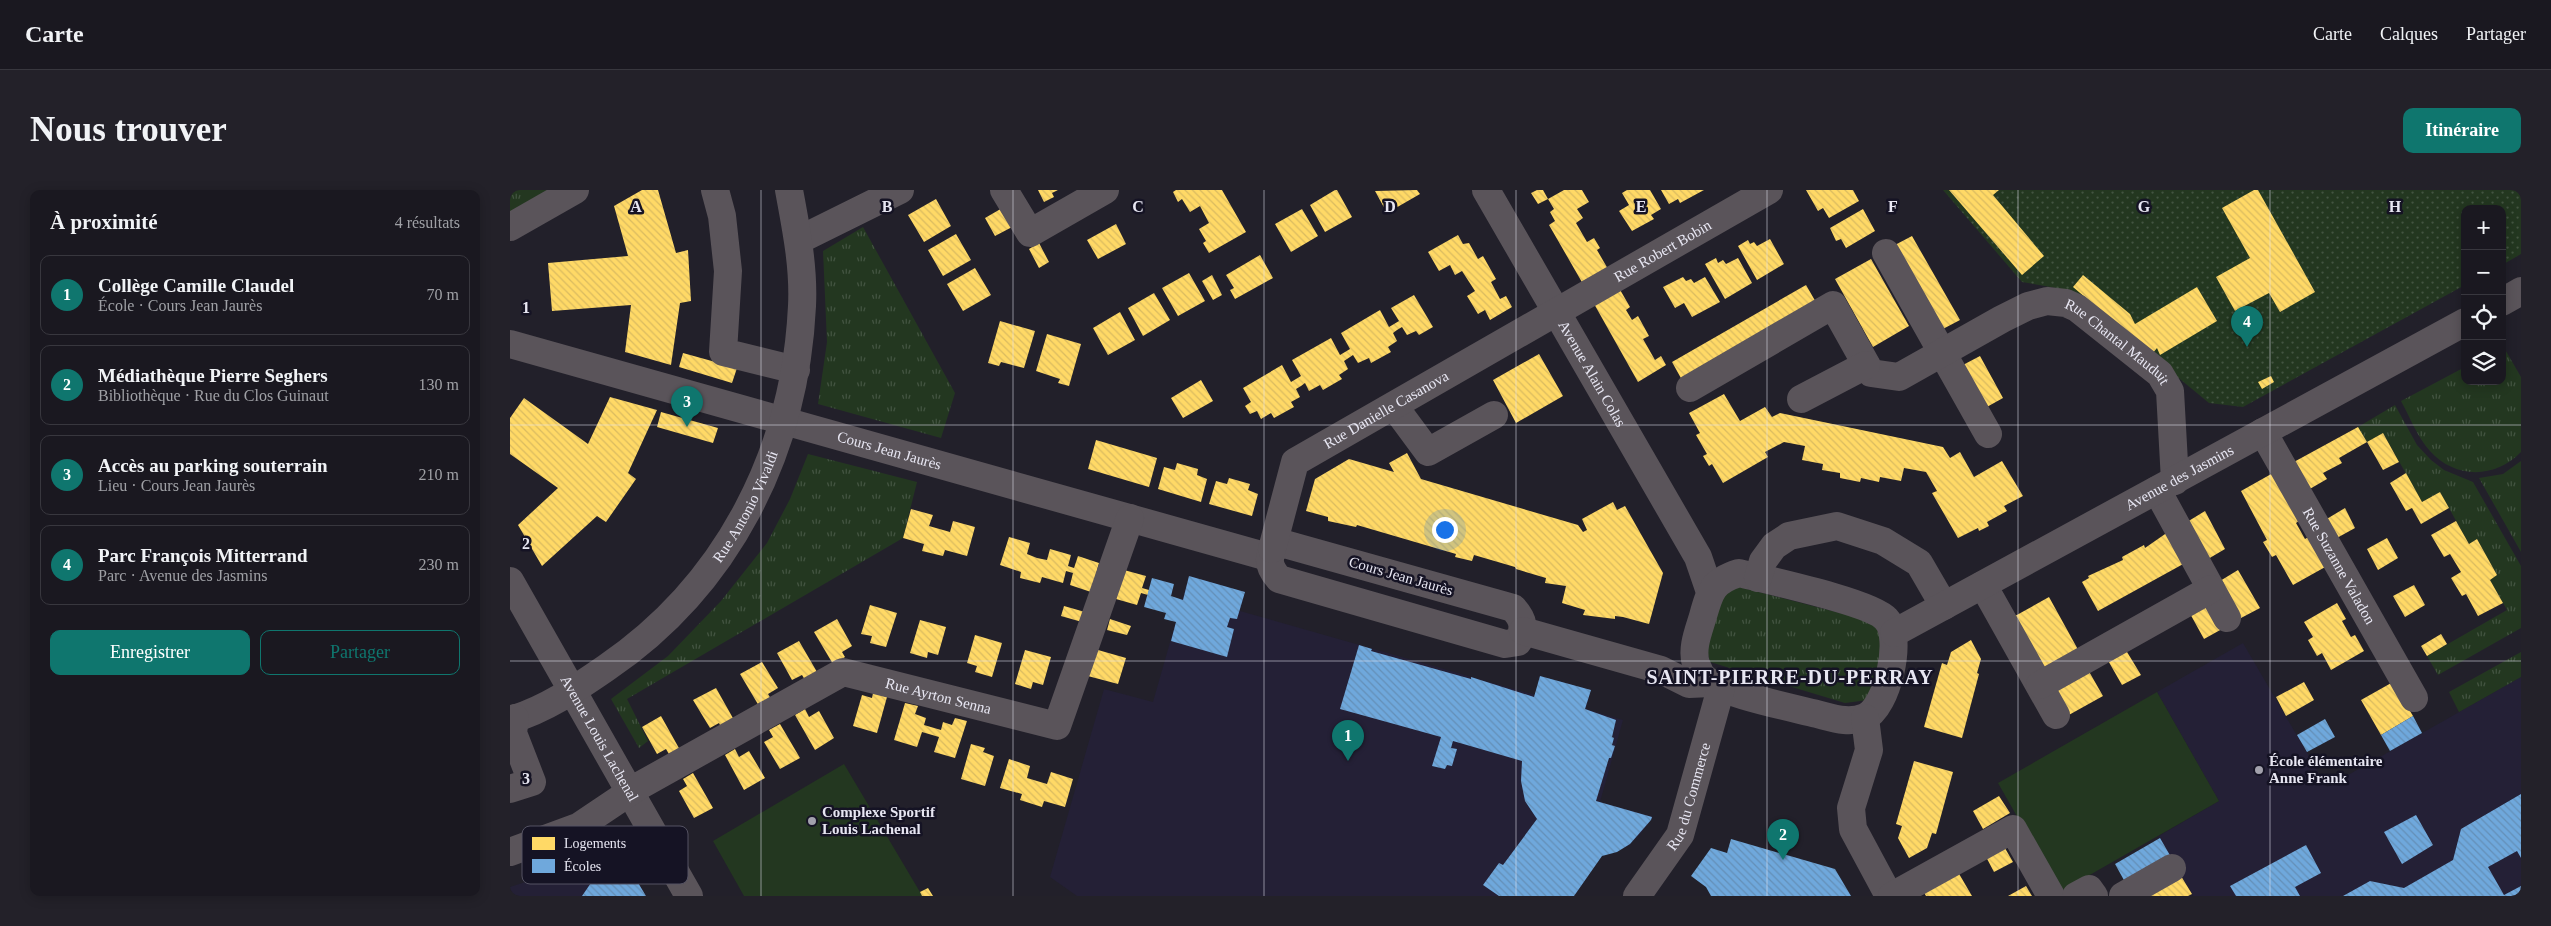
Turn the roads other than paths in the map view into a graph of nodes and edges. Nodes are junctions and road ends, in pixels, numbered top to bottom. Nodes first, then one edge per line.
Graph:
1 (575, 190) edge
2 (715, 190) edge
3 (789, 190) edge
4 (900, 190) edge
5 (1004, 190) edge
6 (1105, 190) edge
7 (1486, 190) edge
8 (1769, 190) edge
9 (510, 227) edge
10 (798, 240) junction
11 (1886, 252) dead end
12 (2521, 292) edge
13 (2506, 300) edge
14 (1556, 313) junction
15 (2461, 324) edge
16 (510, 344) edge
17 (1942, 352) junction
18 (1866, 365) junction
19 (796, 370) junction
20 (1690, 388) dead end
21 (1801, 399) dead end
22 (1394, 406) junction
23 (1494, 415) dead end
24 (784, 421) junction
25 (2264, 432) junction
26 (1988, 434) dead end
27 (2166, 486) junction
28 (1130, 518) junction
29 (1270, 553) junction
30 (1698, 557) junction
31 (1748, 576) junction
32 (510, 581) edge
33 (1983, 585) junction
34 (2211, 589) junction
35 (1710, 592) junction
36 (1944, 606) junction
37 (2227, 618) dead end
38 (1524, 631) junction
39 (1894, 633) junction
40 (1695, 643) junction
41 (1661, 670) junction
42 (1716, 685) junction
43 (2040, 685) junction
44 (572, 691) junction
45 (2414, 698) dead end
46 (2056, 715) dead end
47 (1865, 718) junction
48 (512, 719) edge
49 (510, 789) edge
50 (629, 792) junction
51 (579, 826) edge
52 (648, 826) edge
53 (522, 848) edge
54 (510, 852) edge
55 (2172, 868) dead end
56 (681, 884) edge
57 (688, 896) edge
58 (1637, 896) edge
59 (1890, 896) edge
60 (2051, 896) edge
61 (2076, 896) edge
62 (2094, 896) edge
63 (2123, 896) edge

1 - 9 street
2 - 19 street
3 - 10 street, Rue Antonio Vivaldi
4 - 10 street
5 - 6 street
7 - 14 street, Avenue Alain Colas
8 - 14 street, Rue Robert Bobin
10 - 19 street, Rue Antonio Vivaldi
11 - 17 street
12 - 13 street
14 - 22 street, Rue Danielle Casanova
14 - 30 street, Avenue Alain Colas
15 - 25 street, Avenue des Jasmins
16 - 24 street, Cours Jean Jaurès
17 - 18 street, Rue Chantal Mauduit
17 - 26 street
17 - 27 street, Rue Chantal Mauduit
18 - 20 street
18 - 21 street
19 - 24 street, Rue Antonio Vivaldi
22 - 23 street
22 - 29 street, Rue Danielle Casanova
24 - 28 street, Cours Jean Jaurès
24 - 44 street, Rue Antonio Vivaldi
25 - 27 street, Avenue des Jasmins
25 - 45 street, Rue Suzanne Valadon
27 - 33 street, Avenue des Jasmins
27 - 34 street
28 - 29 street, Cours Jean Jaurès
28 - 50 street, Rue Ayrton Senna
29 - 38 street, Cours Jean Jaurès
29 - 38 street
30 - 31 street
30 - 35 street, Avenue Alain Colas
31 - 35 street
31 - 36 street
31 - 39 street
32 - 44 street, Avenue Louis Lachenal
33 - 36 street, Avenue des Jasmins
33 - 43 street
34 - 37 street
34 - 43 street
35 - 40 street
36 - 39 street, Avenue des Jasmins
38 - 41 street
39 - 47 street
40 - 41 street
40 - 42 street
41 - 42 street
42 - 47 street
42 - 58 street, Rue du Commerce
43 - 46 street
44 - 48 street, Rue Antonio Vivaldi
44 - 50 street, Avenue Louis Lachenal
47 - 59 street
48 - 49 street
50 - 51 street
50 - 52 street, Avenue Louis Lachenal
53 - 54 street
55 - 63 street
56 - 57 street, Avenue Louis Lachenal
59 - 60 street
61 - 62 street

